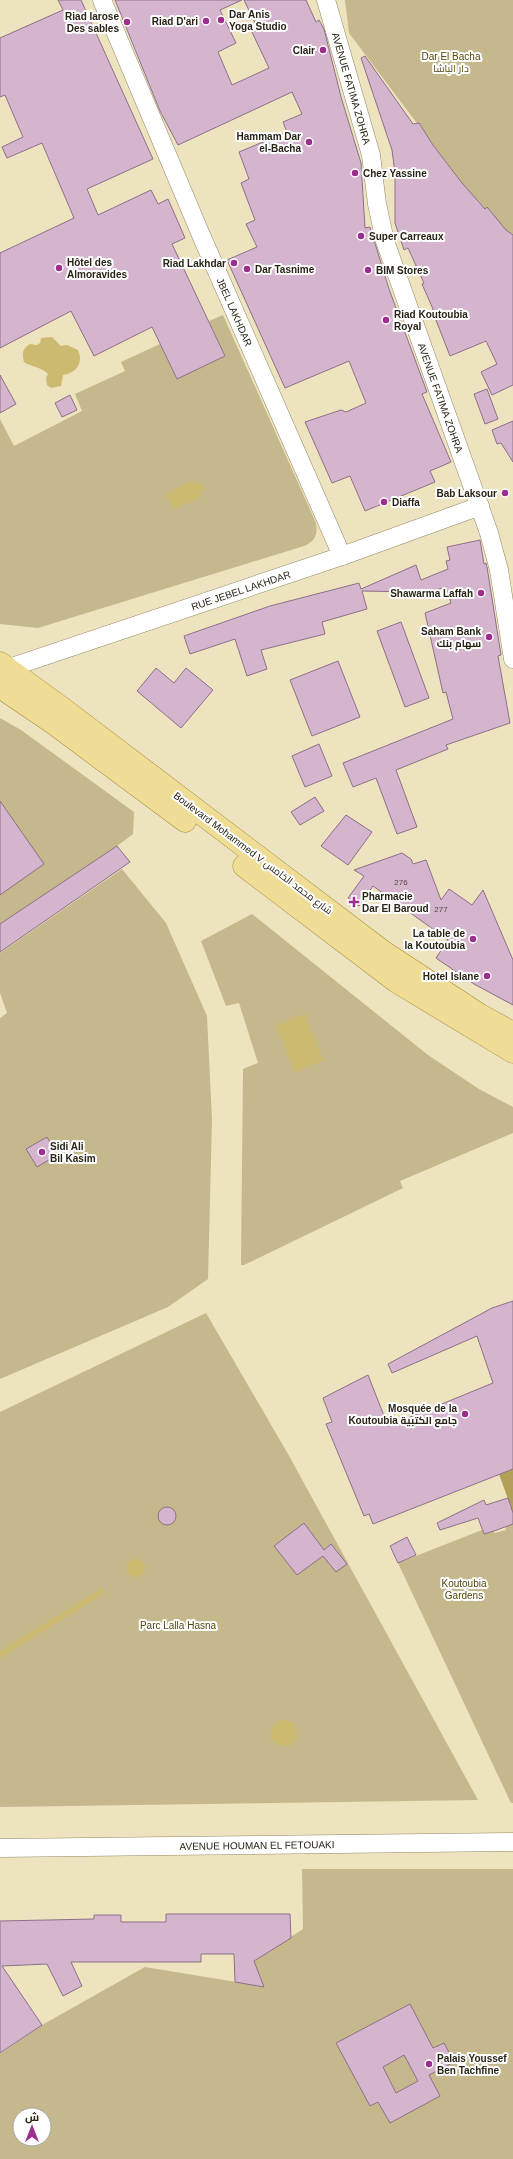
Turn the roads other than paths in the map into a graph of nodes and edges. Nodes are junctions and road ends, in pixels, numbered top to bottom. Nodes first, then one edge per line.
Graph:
1 (102, 0) edge
2 (326, 0) edge
3 (480, 506) junction
4 (342, 556) junction
5 (513, 659) edge
6 (2, 672) edge
7 (513, 1033) edge
8 (513, 1052) edge
9 (513, 1842) edge
10 (0, 1848) edge

1 - 4 street, JBEL LAKHDAR
2 - 3 street, AVENUE FATIMA ZOHRA
3 - 4 street, RUE JEBEL LAKHDAR
3 - 5 street, AVENUE FATIMA ZOHRA
4 - 6 street, RUE JEBEL LAKHDAR
6 - 7 main road, Boulevard Mohammed V شارع محمد الخامس
6 - 8 main road, Boulevard Mohammed V شارع محمد الخامس
9 - 10 street, AVENUE HOUMAN EL FETOUAKI

